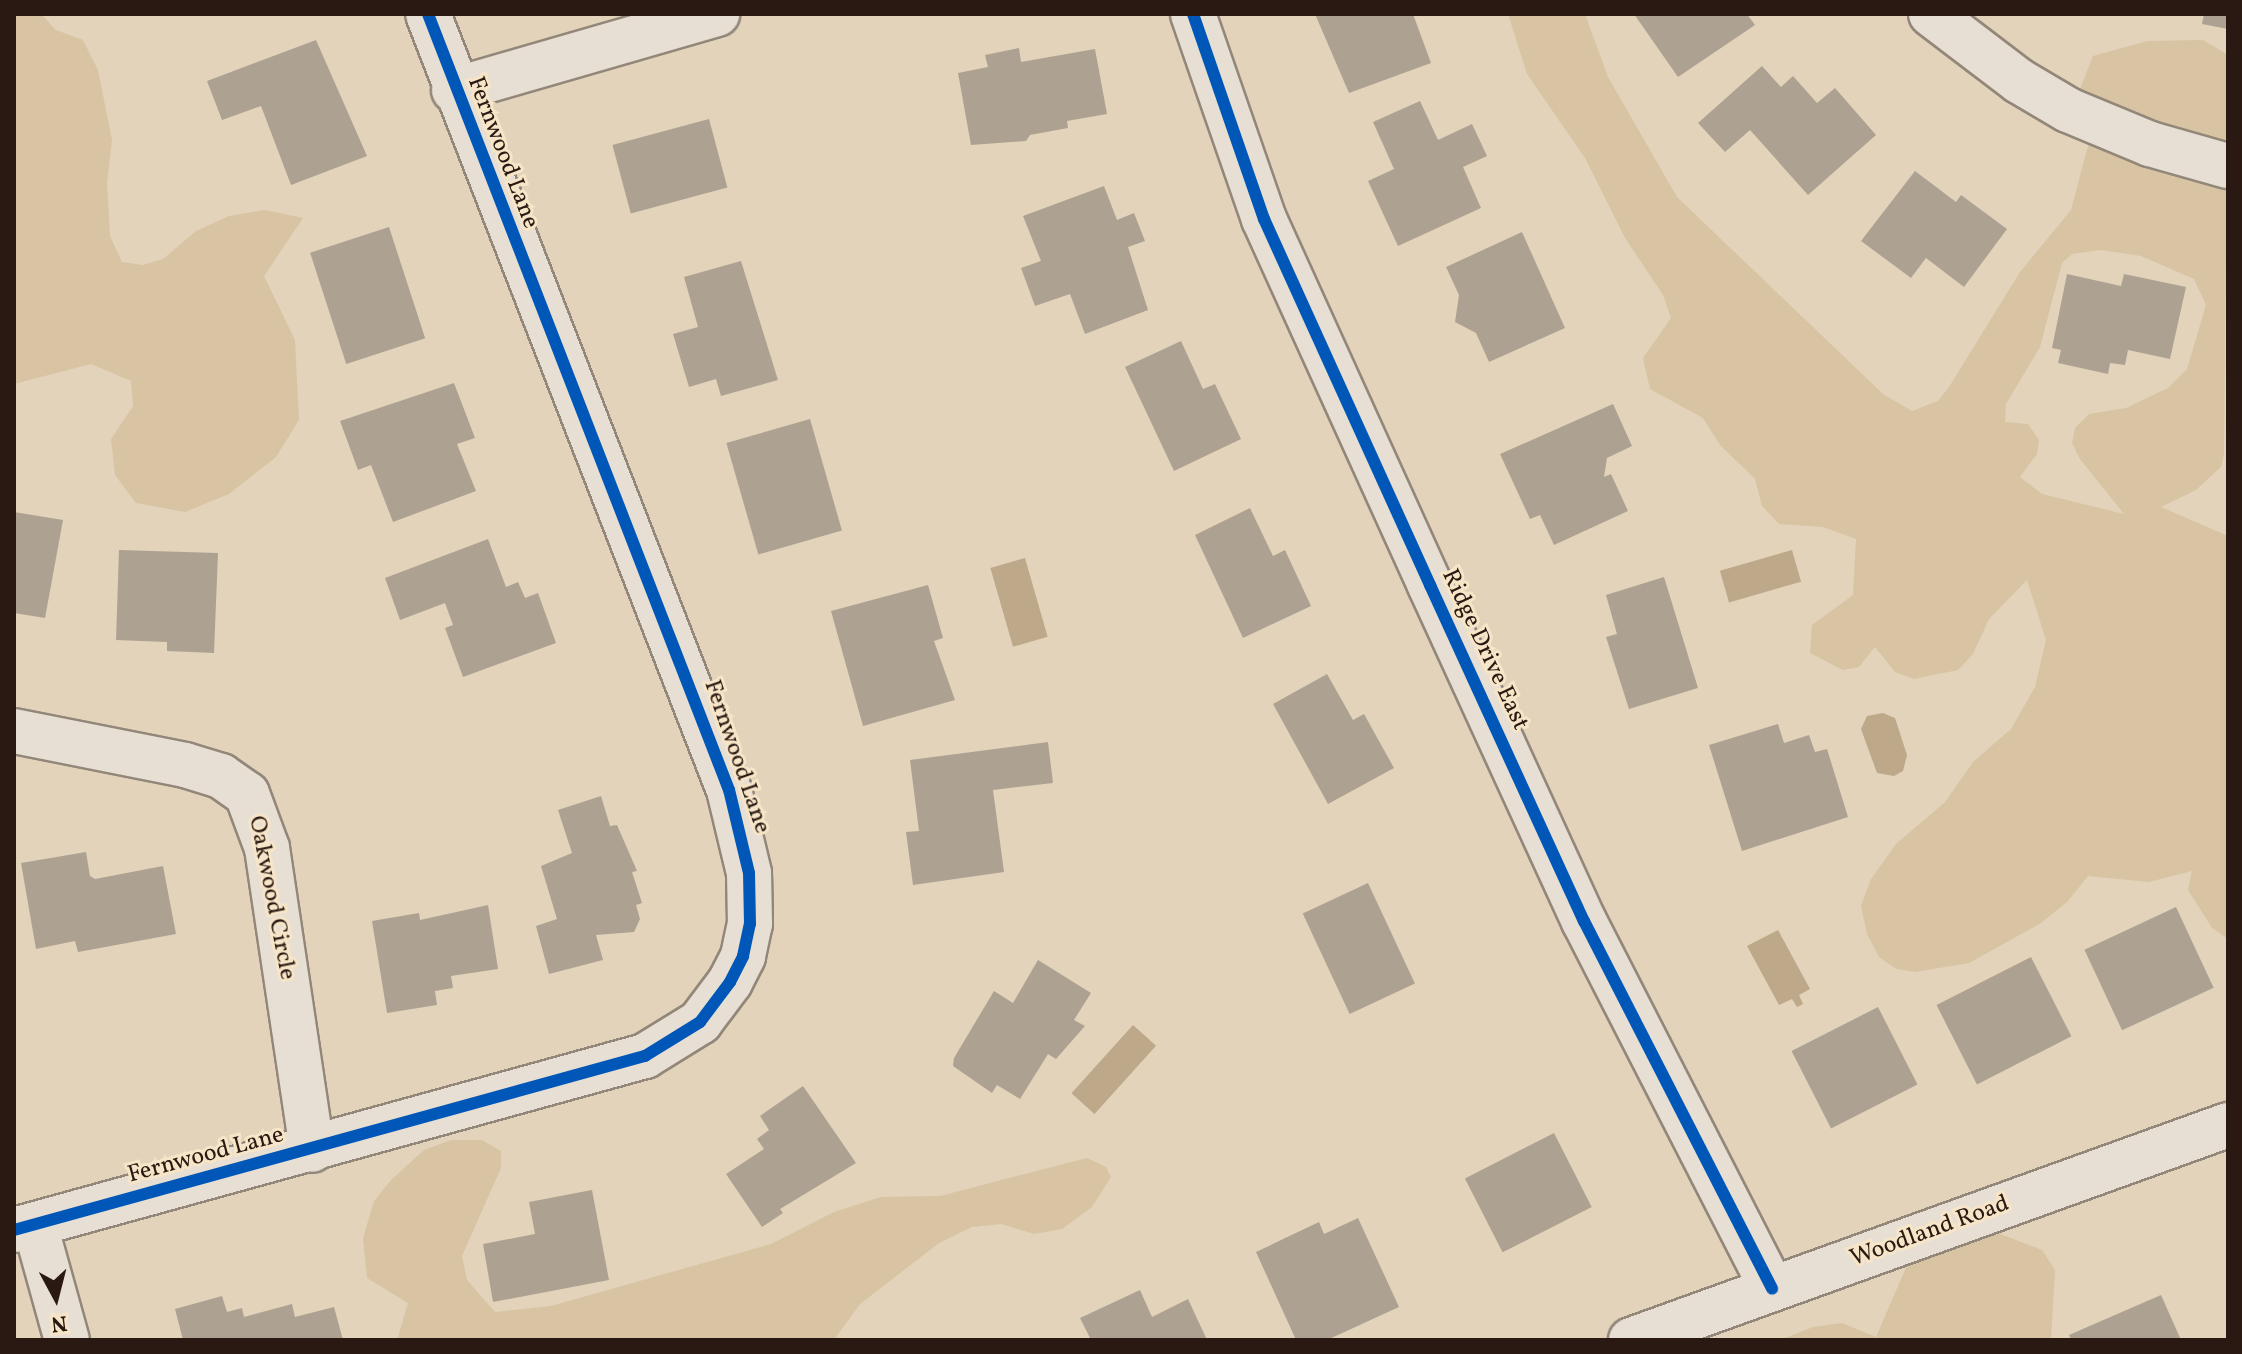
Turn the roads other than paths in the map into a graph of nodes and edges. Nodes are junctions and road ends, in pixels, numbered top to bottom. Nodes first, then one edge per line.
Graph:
1 (428, 14) edge
2 (717, 14) edge
3 (1193, 14) edge
4 (1931, 14) edge
5 (454, 90) junction
6 (2228, 166) edge
7 (14, 731) edge
8 (2228, 1125) edge
9 (312, 1150) junction
10 (24, 1228) edge
11 (1772, 1289) junction
12 (67, 1340) edge
13 (1631, 1340) edge

1 - 5 street, Fernwood Lane
2 - 5 street
3 - 11 street, Ridge Drive East
4 - 6 street
5 - 9 street, Fernwood Lane
7 - 9 street, Oakwood Circle
8 - 11 street, Woodland Road
9 - 10 street, Fernwood Lane
10 - 12 street
11 - 13 street, Woodland Road

